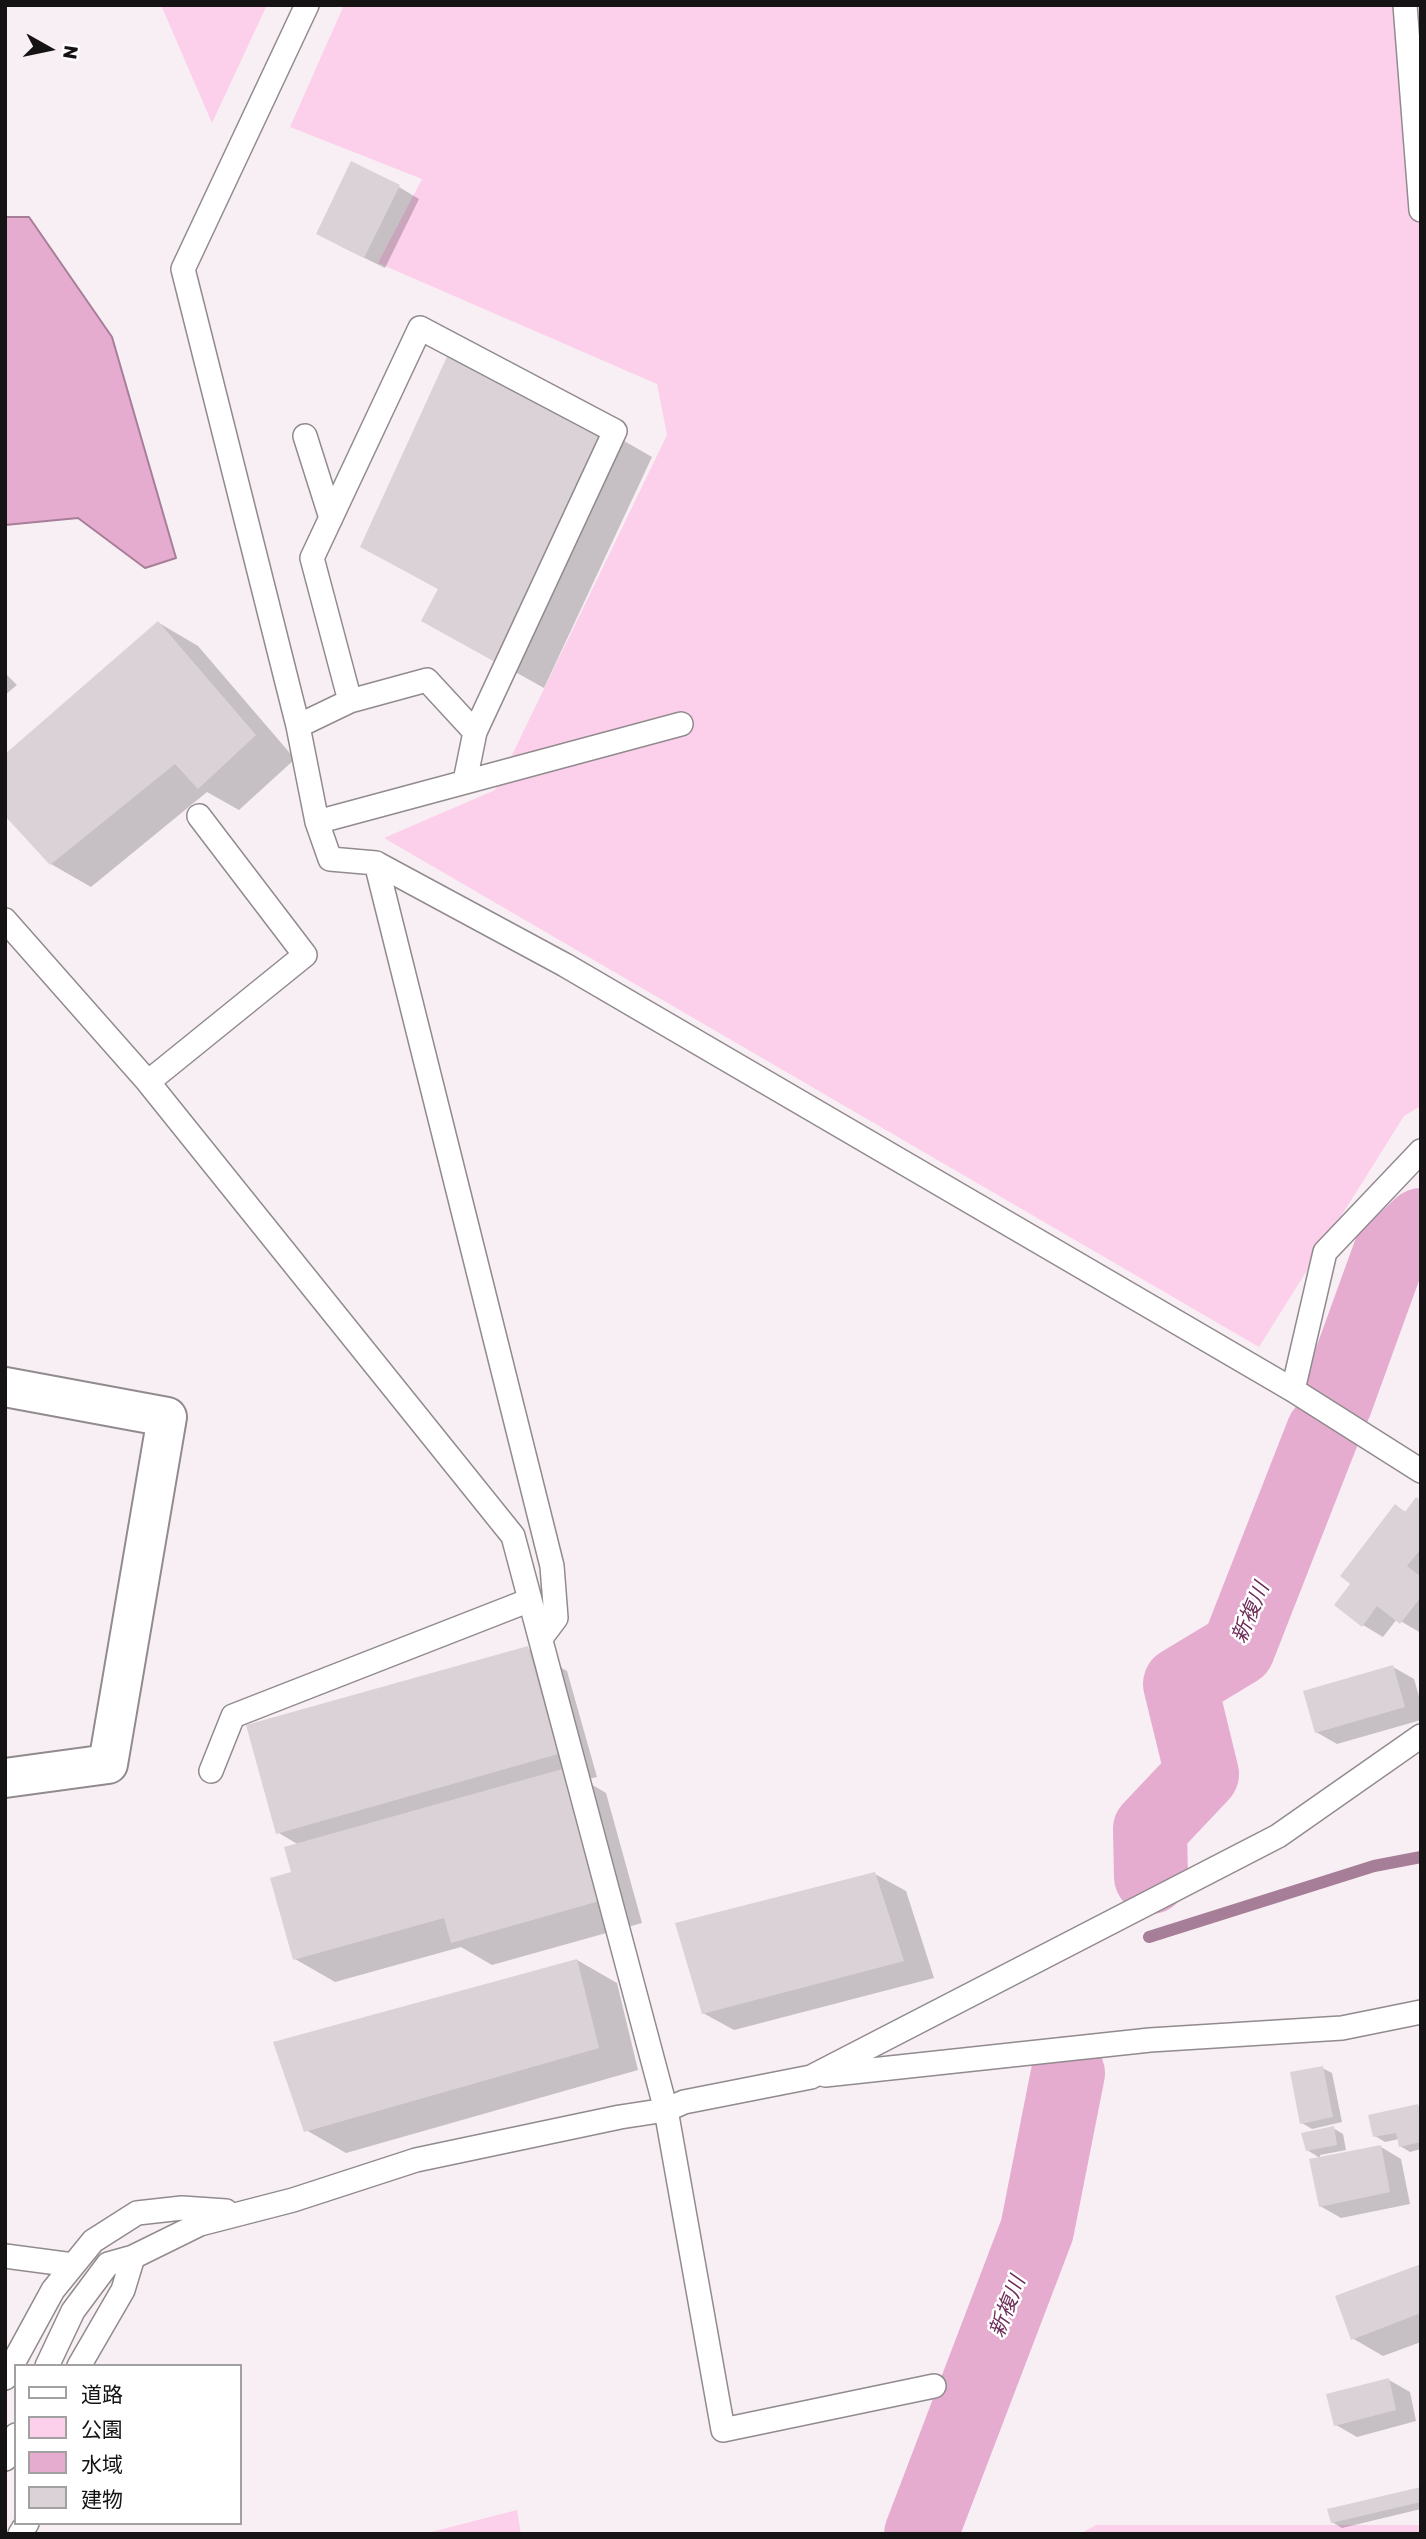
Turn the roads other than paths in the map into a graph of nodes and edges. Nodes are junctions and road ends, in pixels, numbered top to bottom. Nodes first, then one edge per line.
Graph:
1 (307, 5) edge
2 (1405, 5) edge
3 (1421, 210) edge
4 (305, 436) dead end
5 (331, 518) junction
6 (351, 701) junction
7 (681, 724) dead end
8 (298, 726) junction
9 (475, 732) junction
10 (465, 781) junction
11 (199, 817) dead end
12 (317, 822) junction
13 (376, 863) junction
14 (5, 920) edge
15 (148, 1083) junction
16 (1421, 1151) edge
17 (5, 1387) edge
18 (1293, 1390) junction
19 (1421, 1471) edge
20 (530, 1600) junction
21 (541, 1638) junction
22 (1421, 1735) edge
23 (212, 1771) dead end
24 (5, 1779) edge
25 (1421, 2012) edge
26 (811, 2077) junction
27 (666, 2110) junction
28 (244, 2213) junction
29 (5, 2256) edge
30 (133, 2257) junction
31 (73, 2265) junction
32 (48, 2364) edge
33 (80, 2364) edge
34 (5, 2378) edge
35 (934, 2386) dead end
36 (14, 2439) edge
37 (5, 2459) edge

1 - 8 lane
2 - 3 lane
4 - 5 lane
5 - 6 lane
5 - 9 lane
6 - 8 lane
6 - 9 lane
7 - 10 lane
8 - 12 lane
9 - 10 lane
10 - 12 lane
11 - 15 lane
12 - 13 lane
13 - 18 lane
13 - 21 lane
14 - 15 lane
15 - 20 lane
16 - 18 lane
17 - 24 street
18 - 19 lane
20 - 21 lane
20 - 23 lane
21 - 27 lane
22 - 26 lane
25 - 26 lane
26 - 27 lane
27 - 28 lane
27 - 35 lane
28 - 30 lane
28 - 31 lane
29 - 31 lane
30 - 32 lane
30 - 33 lane
31 - 34 lane
36 - 37 lane

